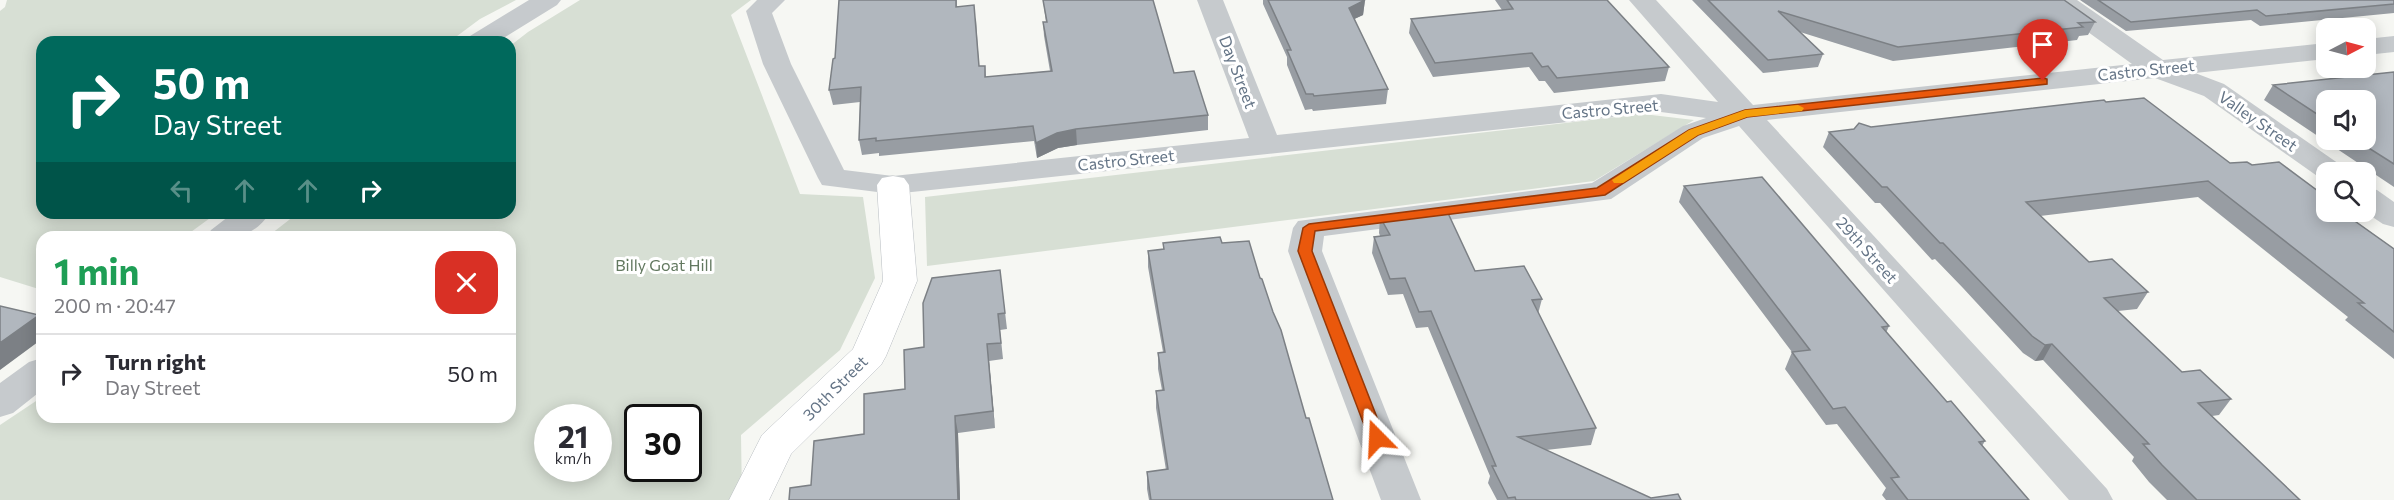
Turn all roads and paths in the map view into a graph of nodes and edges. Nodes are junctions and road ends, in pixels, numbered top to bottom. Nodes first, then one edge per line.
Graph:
1 (548, 0) edge
2 (1210, 0) edge
3 (1642, 0) edge
4 (2060, 0) edge
5 (766, 6) edge
6 (488, 36) edge
7 (2394, 44) edge
8 (2376, 46) edge
9 (2316, 52) edge
10 (2157, 69) junction
11 (1745, 114) junction
12 (1266, 145) junction
13 (2317, 162) edge
14 (893, 185) junction
15 (2376, 204) edge
16 (2394, 217) edge
17 (246, 219) edge
18 (231, 231) edge
19 (36, 376) edge
20 (0, 403) edge
21 (748, 500) edge
22 (1401, 500) edge
23 (2093, 500) edge

1 - 6 street
2 - 12 street, Day Street
3 - 11 street, 29th Street
4 - 10 street, Valley Street
5 - 14 street
7 - 8 street
9 - 10 street, Castro Street
10 - 11 street, Castro Street
10 - 13 street, Valley Street
11 - 12 street, Castro Street
11 - 22 street
11 - 23 street, 29th Street
12 - 14 street, Castro Street
14 - 21 street, 30th Street
15 - 16 street
17 - 18 street
19 - 20 street

